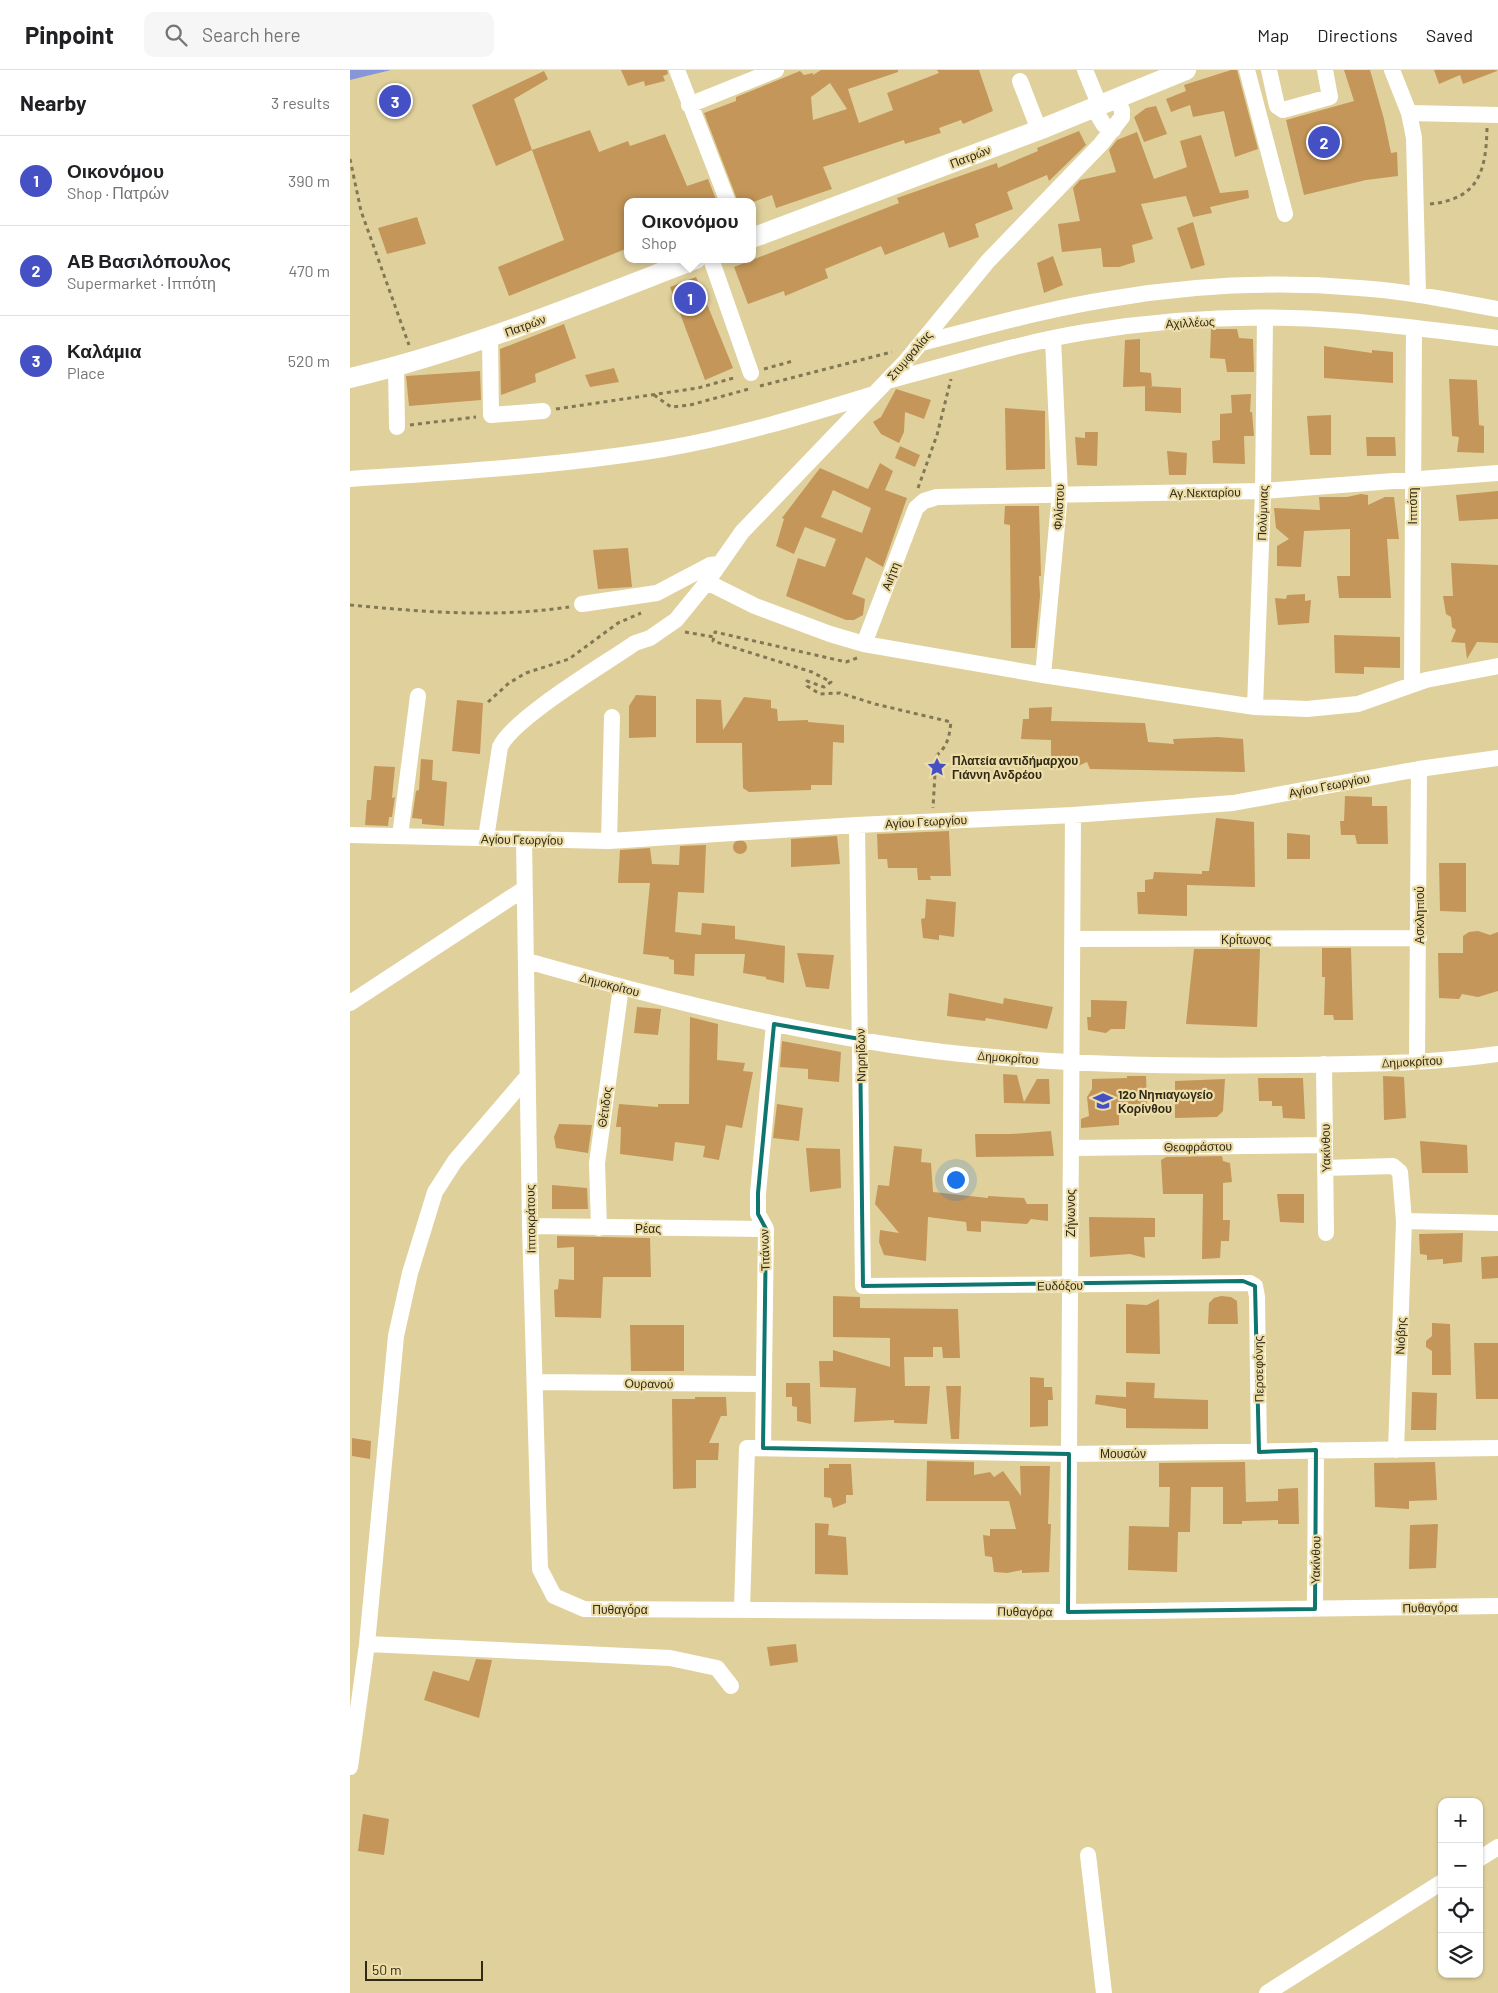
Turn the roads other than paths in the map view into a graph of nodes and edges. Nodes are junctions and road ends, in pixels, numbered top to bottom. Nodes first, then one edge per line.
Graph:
1 (677, 70) edge
2 (776, 70) edge
3 (1085, 70) edge
4 (1186, 70) edge
5 (1246, 70) edge
6 (1269, 70) edge
7 (1325, 70) edge
8 (1392, 70) edge
9 (1020, 81) dead end
10 (1103, 103) junction
11 (689, 105) junction
12 (1409, 113) junction
13 (1493, 115) edge
14 (1039, 130) junction
15 (1113, 130) junction
16 (726, 198) edge
17 (1285, 214) dead end
18 (756, 236) edge
19 (686, 263) edge
20 (712, 263) edge
21 (1418, 295) junction
22 (1498, 310) edge
23 (1266, 319) junction
24 (1414, 328) junction
25 (490, 338) junction
26 (1498, 338) edge
27 (1053, 339) junction
28 (921, 343) junction
29 (404, 365) junction
30 (751, 373) road end
31 (350, 378) edge
32 (887, 381) junction
33 (874, 395) junction
34 (543, 410) road end
35 (397, 427) road end
36 (1498, 472) edge
37 (350, 479) edge
38 (1412, 479) junction
39 (1263, 491) junction
40 (1060, 493) junction
41 (916, 508) joint
42 (719, 564) junction
43 (707, 582) junction
44 (582, 604) road end
45 (864, 644) junction
46 (1498, 666) edge
47 (1043, 675) junction
48 (1412, 685) junction
49 (418, 696) dead end
50 (1254, 707) junction
51 (612, 717) dead end
52 (1498, 758) edge
53 (1419, 768) junction
54 (1073, 815) junction
55 (857, 824) junction
56 (350, 836) edge
57 (400, 836) junction
58 (486, 838) junction
59 (524, 839) junction
60 (610, 841) junction
61 (524, 888) junction
62 (1419, 938) junction
63 (1072, 939) junction
64 (527, 961) junction
65 (621, 987) junction
66 (350, 1003) edge
67 (774, 1024) junction
68 (860, 1039) junction
69 (1498, 1054) edge
70 (1071, 1061) junction
71 (1417, 1062) junction
72 (1324, 1064) junction
73 (527, 1077) junction
74 (1325, 1144) junction
75 (1071, 1148) junction
76 (1325, 1168) junction
77 (1404, 1221) junction
78 (1498, 1223) edge
79 (530, 1226) junction
80 (599, 1228) junction
81 (766, 1229) junction
82 (1326, 1232) dead end
83 (1070, 1285) junction
84 (863, 1286) joint
85 (1255, 1286) joint
86 (535, 1382) junction
87 (763, 1384) junction
88 (755, 1448) junction
89 (1498, 1448) edge
90 (1316, 1450) junction
91 (1396, 1450) junction
92 (1259, 1452) junction
93 (1069, 1454) junction
94 (554, 1596) joint
95 (1498, 1606) edge
96 (742, 1609) junction
97 (1315, 1609) junction
98 (1068, 1612) junction
99 (367, 1644) junction
100 (731, 1686) dead end
101 (350, 1767) edge
102 (1498, 1847) edge
103 (1088, 1855) dead end
104 (1483, 1856) edge
105 (1438, 1885) edge
106 (1104, 1993) edge
107 (1267, 1993) edge

1 - 11 street
2 - 11 street
3 - 10 street
4 - 10 main road, Πατρών
5 - 17 street
6 - 7 street
8 - 12 street
9 - 14 street
10 - 14 main road, Πατρών
10 - 15 street
10 - 15 street
11 - 16 street
12 - 13 street
12 - 21 street
14 - 18 main road, Πατρών
15 - 28 street, Στυμφαλίας
19 - 25 main road, Πατρών
20 - 30 street
21 - 22 street
21 - 28 street
23 - 24 street, Αχιλλέως
23 - 27 street, Αχιλλέως
23 - 39 street, Πολύμνιας
24 - 26 street, Αχιλλέως
24 - 38 street, Ιππότη
25 - 29 main road, Πατρών
25 - 34 street
27 - 32 street, Αχιλλέως
27 - 40 street, Φιλίστου
28 - 32 street, Στυμφαλίας
29 - 31 main road, Πατρών
29 - 35 street
32 - 33 street, Στυμφαλίας
33 - 37 street
33 - 42 street, Στυμφαλίας
36 - 38 street, Αγ.Νεκταρίου
38 - 39 street, Αγ.Νεκταρίου
38 - 48 street, Ιππότη
39 - 40 street, Αγ.Νεκταρίου
39 - 50 street, Πολύμνιας
40 - 41 street, Αγ.Νεκταρίου
40 - 47 street, Φιλίστου
41 - 45 street, Αιήτη
42 - 43 street, Στυμφαλίας
42 - 44 street
43 - 45 street
43 - 58 street, Στυμφαλίας
45 - 47 street
46 - 48 street
47 - 50 street
48 - 50 street
49 - 57 street
51 - 60 street
52 - 53 street, Αγίου Γεωργίου
53 - 54 street, Αγίου Γεωργίου
53 - 62 street, Ασκληπιού
54 - 55 street, Αγίου Γεωργίου
54 - 63 street, Ζήνωνος
55 - 60 street, Αγίου Γεωργίου
55 - 68 street, Νηρηίδων
56 - 57 street, Αγίου Γεωργίου
57 - 58 street, Αγίου Γεωργίου
58 - 59 street, Αγίου Γεωργίου
59 - 60 street, Αγίου Γεωργίου
59 - 61 street, Ιπποκράτους
61 - 64 street, Ιπποκράτους
61 - 66 street
62 - 63 street, Κρίτωνος
62 - 71 street, Ασκληπιού
63 - 70 street, Ζήνωνος
64 - 65 street, Δημοκρίτου
64 - 73 street, Ιπποκράτους
65 - 67 street, Δημοκρίτου
65 - 80 street, Θέτιδος
67 - 68 street, Δημοκρίτου
67 - 81 street, Τιτάνων
68 - 70 street, Δημοκρίτου
68 - 84 street, Νηρηίδων
69 - 71 street, Δημοκρίτου
70 - 72 street, Δημοκρίτου
70 - 75 street, Ζήνωνος
71 - 72 street, Δημοκρίτου
72 - 74 street, Υακίνθου
73 - 79 street, Ιπποκράτους
73 - 99 street
74 - 75 street, Θεοφράστου
74 - 76 street, Υακίνθου
75 - 83 street, Ζήνωνος
76 - 77 street, Νιόβης
76 - 82 street, Υακίνθου
77 - 78 street
77 - 91 street, Νιόβης
79 - 80 street, Ρέας
79 - 86 street, Ιπποκράτους
80 - 81 street, Ρέας
81 - 87 street, Τιτάνων
83 - 84 street, Ευδόξου
83 - 85 street, Ευδόξου
83 - 93 street, Ζήνωνος
85 - 92 street, Περσεφόνης
86 - 87 street, Ουρανού
86 - 94 street, Ιπποκράτους
87 - 88 street, Τιτάνων
88 - 93 street, Μουσών
88 - 96 street, Τιτάνων
89 - 91 street, Μουσών
90 - 91 street, Μουσών
90 - 92 street, Μουσών
90 - 97 street, Υακίνθου
92 - 93 street, Μουσών
93 - 98 street, Ζήνωνος
94 - 96 street, Πυθαγόρα
95 - 97 street, Πυθαγόρα
96 - 98 street, Πυθαγόρα
97 - 98 street, Πυθαγόρα
99 - 100 street
99 - 101 street
102 - 104 street
103 - 106 street
105 - 107 street

